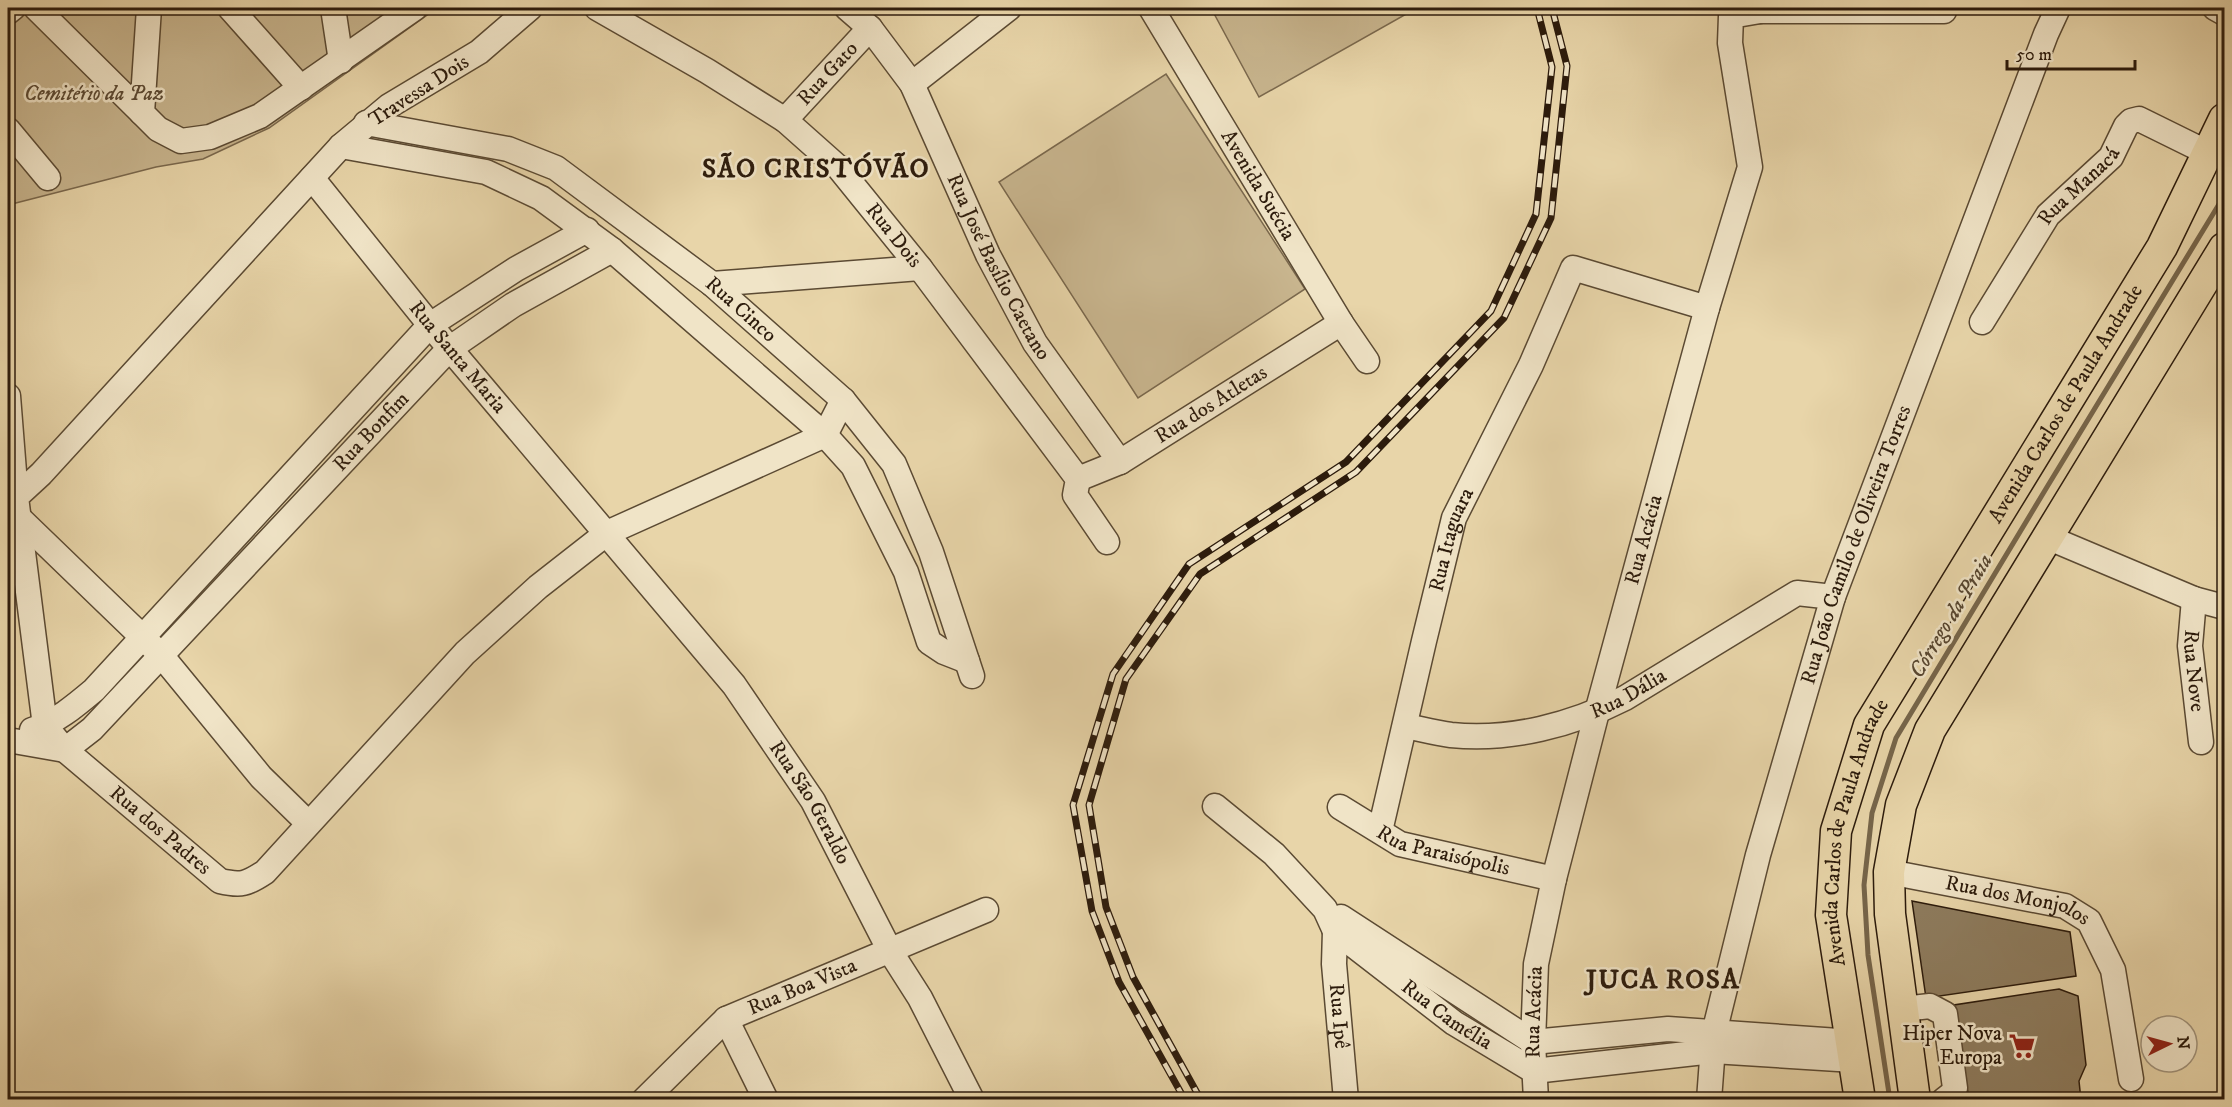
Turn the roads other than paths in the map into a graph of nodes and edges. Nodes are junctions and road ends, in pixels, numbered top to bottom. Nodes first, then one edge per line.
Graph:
1 (13, 8) edge
2 (36, 8) edge
3 (149, 8) edge
4 (230, 8) edge
5 (333, 8) edge
6 (415, 8) edge
7 (530, 8) edge
8 (597, 8) edge
9 (847, 8) edge
10 (1009, 8) edge
11 (1151, 8) edge
12 (2048, 8) edge
13 (2058, 8) edge
14 (2215, 8) edge
15 (1761, 9) edge
16 (1944, 11) dead end
17 (8, 12) edge
18 (2224, 13) edge
19 (870, 28) junction
20 (2046, 34) junction
21 (341, 61) junction
22 (912, 84) junction
23 (300, 88) junction
24 (142, 113) junction
25 (2224, 119) edge
26 (785, 120) junction
27 (366, 123) junction
28 (8, 130) edge
29 (341, 146) junction
30 (2208, 153) junction
31 (48, 178) dead end
32 (312, 178) junction
33 (587, 230) junction
34 (2224, 248) edge
35 (612, 250) junction
36 (920, 268) junction
37 (712, 284) junction
38 (1707, 308) junction
39 (1982, 322) dead end
40 (1341, 323) junction
41 (430, 325) junction
42 (450, 349) junction
43 (1367, 361) dead end
44 (8, 396) edge
45 (843, 400) junction
46 (825, 435) junction
47 (1120, 462) junction
48 (1078, 479) junction
49 (17, 507) junction
50 (607, 533) junction
51 (2047, 537) junction
52 (1107, 542) dead end
53 (1833, 597) junction
54 (2194, 599) junction
55 (2224, 607) edge
56 (143, 636) junction
57 (162, 655) junction
58 (1597, 712) junction
59 (45, 726) junction
60 (1406, 726) junction
61 (8, 739) edge
62 (2201, 742) dead end
63 (64, 750) junction
64 (1215, 806) dead end
65 (1340, 807) dead end
66 (308, 823) junction
67 (1380, 831) junction
68 (1889, 872) junction
69 (1554, 879) junction
70 (986, 910) dead end
71 (1333, 919) junction
72 (890, 951) junction
73 (1903, 1009) junction
74 (726, 1019) junction
75 (1533, 1042) junction
76 (1714, 1042) junction
77 (1854, 1051) junction
78 (1534, 1071) junction
79 (2131, 1079) dead end
80 (644, 1100) edge
81 (766, 1100) edge
82 (972, 1100) edge
83 (1346, 1100) edge
84 (1536, 1100) edge
85 (1709, 1100) edge
86 (1860, 1100) edge
87 (1915, 1100) edge
88 (1944, 1100) edge

1 - 17 street
2 - 24 street
3 - 24 street
4 - 23 street
5 - 21 street
6 - 21 street
7 - 27 street, Travessa Dois
8 - 26 street, Rua Dois
9 - 19 street, Rua José Basílio Caetano
10 - 22 street
11 - 40 street, Avenida Suécia
12 - 20 street
13 - 20 street, Rua João Camilo de Oliveira Torres
14 - 18 street
15 - 16 street
15 - 38 street, Rua Acácia
19 - 22 street, Rua José Basílio Caetano
19 - 26 street, Rua Gato
20 - 53 street, Rua João Camilo de Oliveira Torres
21 - 23 street
22 - 47 street, Rua José Basílio Caetano
23 - 24 street
25 - 30 main road, Avenida Carlos de Paula Andrade
26 - 36 street, Rua Dois
27 - 29 street, Travessa Dois
27 - 37 street, Rua Cinco
28 - 31 street
29 - 32 street, Travessa Dois
29 - 33 street, Rua Cinco
30 - 39 street, Rua Manacá
30 - 77 main road, Avenida Carlos de Paula Andrade
32 - 41 street, Rua Santa Maria
32 - 49 street, Travessa Dois
33 - 35 street, Rua Cinco
33 - 41 street, Rua Bonfim
34 - 51 main road, Avenida Carlos de Paula Andrade
35 - 42 street, Rua Bonfim
35 - 46 street, Rua Cinco
36 - 37 street
36 - 48 street, Rua Dois
37 - 45 street, Rua Cinco
38 - 58 street, Rua Acácia
38 - 60 street, Rua Itaguara
40 - 43 street, Avenida Suécia
40 - 47 street, Rua dos Atletas
41 - 42 street, Rua Santa Maria
41 - 56 street, Rua Bonfim
42 - 50 street, Rua Santa Maria
42 - 57 street, Rua Bonfim
44 - 49 street
45 - 46 street
45 - 46 street, Rua Cinco
46 - 50 street
47 - 48 street, Rua dos Atletas
48 - 52 street, Rua Dois
49 - 56 street
49 - 59 street
50 - 66 street
50 - 72 street, Rua São Geraldo
51 - 54 street
51 - 68 main road, Avenida Carlos de Paula Andrade
53 - 58 street, Rua Dália
53 - 76 street, Rua João Camilo de Oliveira Torres
54 - 55 street
54 - 62 street, Rua Nove
56 - 57 street
56 - 59 street, Rua Bonfim
57 - 63 street, Rua Bonfim
57 - 66 street
58 - 60 street, Rua Dália
58 - 69 street, Rua Acácia
59 - 61 street, Rua Bonfim
59 - 63 street, Rua dos Padres
60 - 67 street, Rua Itaguara
61 - 63 street, Rua Bonfim
63 - 66 street, Rua dos Padres
64 - 71 street
65 - 67 street, Rua Paraisópolis
67 - 69 street, Rua Paraisópolis
68 - 73 main road, Avenida Carlos de Paula Andrade
68 - 79 street, Rua dos Monjolos
69 - 75 street, Rua Acácia
70 - 72 street, Rua Boa Vista
71 - 75 street, Rua Camélia
71 - 78 street, Rua Camélia
71 - 83 street, Rua Ipê
72 - 74 street, Rua Boa Vista
72 - 82 street, Rua São Geraldo
73 - 87 main road, Avenida Carlos de Paula Andrade
73 - 88 street
74 - 80 street, Rua Boa Vista
74 - 81 street
75 - 76 street
75 - 78 street, Rua Acácia
76 - 77 street
76 - 78 street
76 - 85 street, Rua João Camilo de Oliveira Torres
77 - 86 main road, Avenida Carlos de Paula Andrade
78 - 84 street, Rua Acácia

